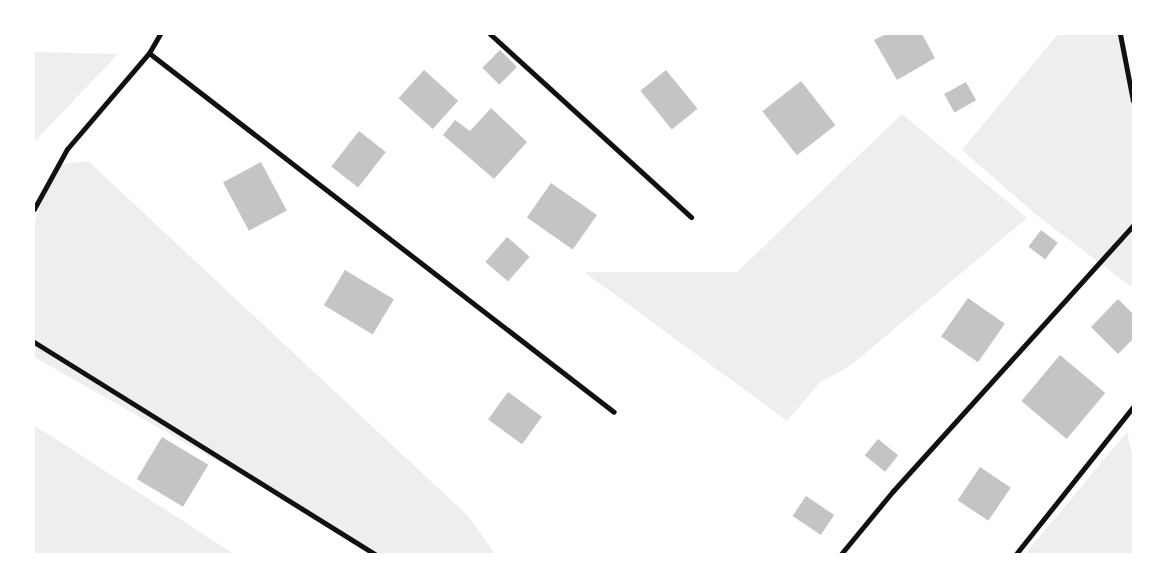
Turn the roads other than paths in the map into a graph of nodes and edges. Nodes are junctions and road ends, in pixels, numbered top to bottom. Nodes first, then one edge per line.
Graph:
1 (159, 34) edge
2 (490, 34) edge
3 (1120, 34) edge
4 (150, 53) junction
5 (1133, 101) edge
6 (34, 209) edge
7 (691, 217) dead end
8 (1133, 225) edge
9 (34, 342) edge
10 (1133, 407) edge
11 (614, 412) dead end
12 (375, 554) edge
13 (841, 554) edge
14 (1016, 554) edge

1 - 4 street
2 - 7 street
3 - 5 street
4 - 6 street
4 - 11 street
8 - 13 street
9 - 12 street
10 - 14 street

